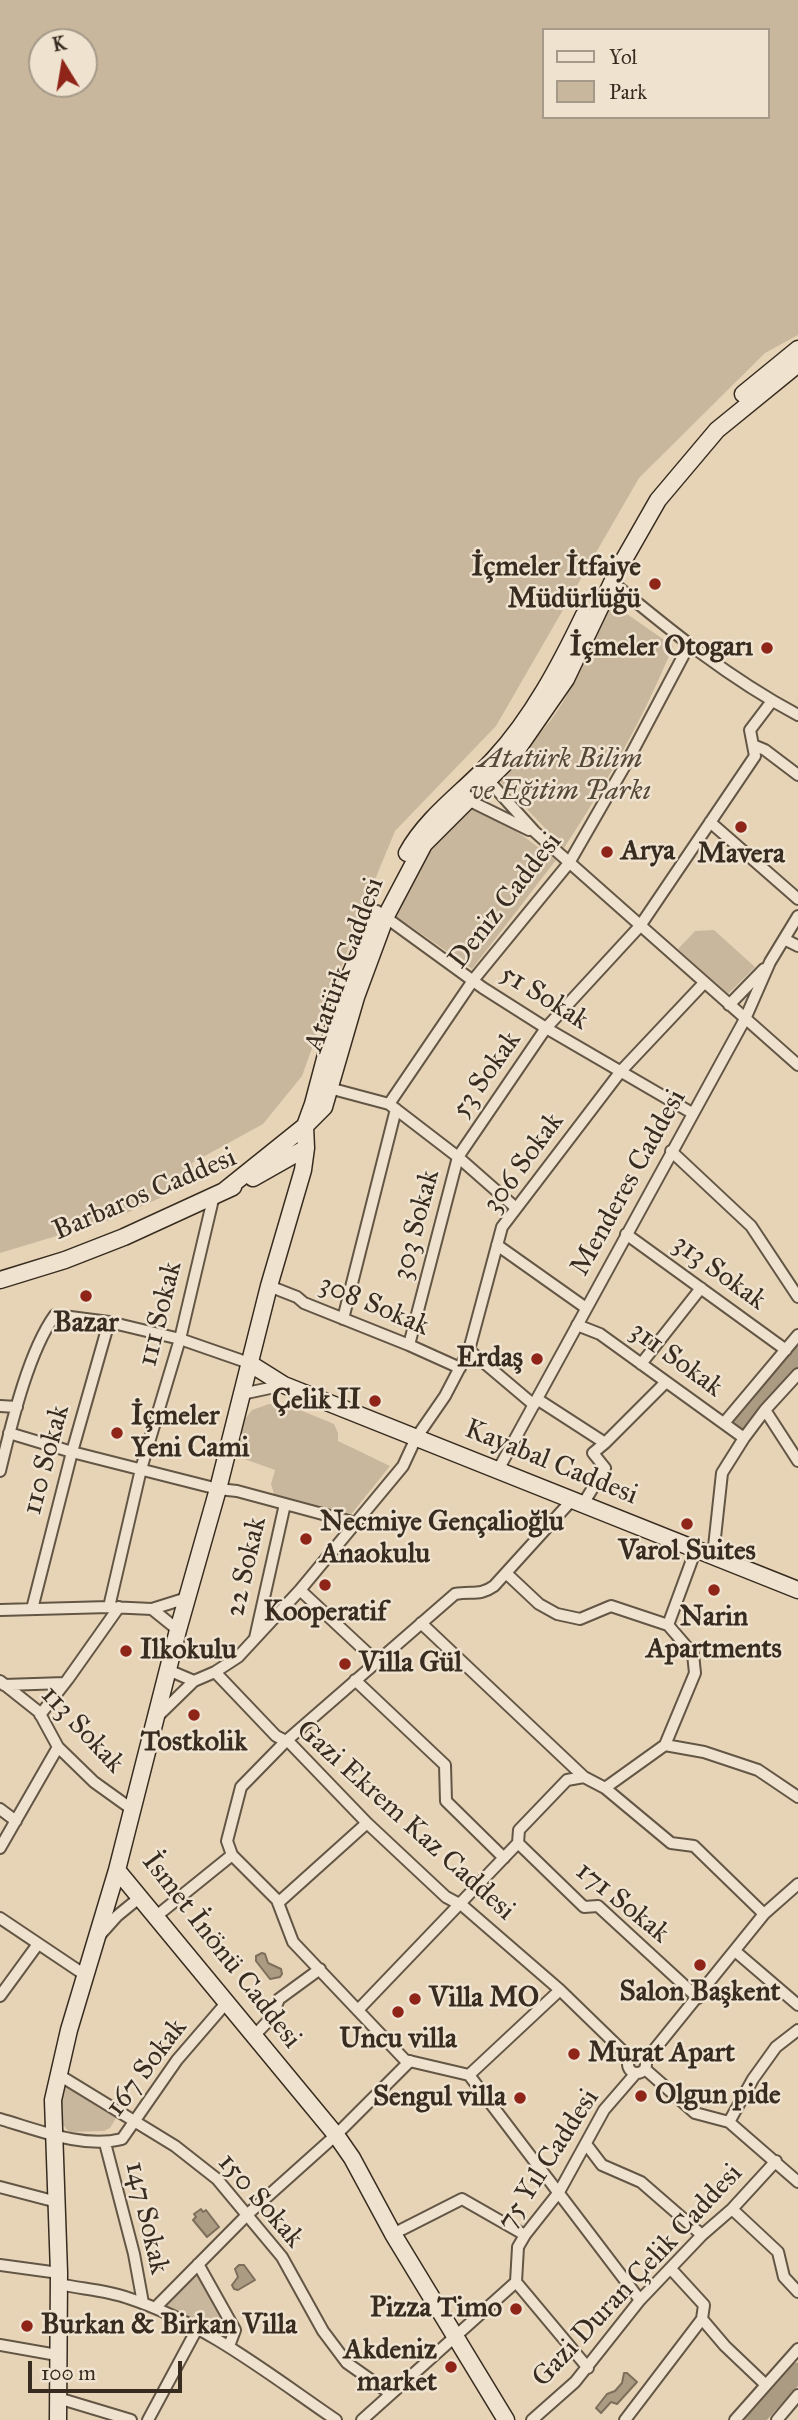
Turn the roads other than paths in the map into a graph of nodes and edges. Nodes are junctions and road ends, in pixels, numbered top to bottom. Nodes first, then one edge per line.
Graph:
1 (798, 349) edge
2 (798, 364) edge
3 (612, 582) junction
4 (689, 645) junction
5 (772, 701) junction
6 (798, 715) edge
7 (753, 745) junction
8 (798, 775) edge
9 (483, 777) junction
10 (467, 793) junction
11 (710, 822) junction
12 (535, 832) junction
13 (569, 863) junction
14 (798, 899) edge
15 (382, 914) junction
16 (798, 916) edge
17 (640, 926) junction
18 (784, 939) junction
19 (798, 946) edge
20 (770, 962) junction
21 (474, 979) junction
22 (704, 983) junction
23 (729, 1004) junction
24 (745, 1019) junction
25 (547, 1028) junction
26 (798, 1065) edge
27 (621, 1071) junction
28 (329, 1088) junction
29 (392, 1107) junction
30 (692, 1113) junction
31 (304, 1126) junction
32 (306, 1148) junction
33 (671, 1151) junction
34 (458, 1157) junction
35 (219, 1193) junction
36 (516, 1208) junction
37 (626, 1234) junction
38 (497, 1245) junction
39 (0, 1280) edge
40 (269, 1286) junction
41 (701, 1288) junction
42 (798, 1297) edge
43 (584, 1311) junction
44 (343, 1319) junction
45 (109, 1322) junction
46 (577, 1325) junction
47 (600, 1334) junction
48 (798, 1335) edge
49 (180, 1339) junction
50 (409, 1345) junction
51 (470, 1350) junction
52 (786, 1350) junction
53 (641, 1364) junction
54 (460, 1368) junction
55 (798, 1374) edge
56 (246, 1379) junction
57 (666, 1382) junction
58 (285, 1385) junction
59 (536, 1402) junction
60 (0, 1406) edge
61 (17, 1407) junction
62 (765, 1410) junction
63 (724, 1423) junction
64 (9, 1433) junction
65 (416, 1438) junction
66 (744, 1438) junction
67 (605, 1443) junction
68 (72, 1452) junction
69 (798, 1461) edge
70 (141, 1469) junction
71 (498, 1470) junction
72 (0, 1471) edge
73 (218, 1489) junction
74 (578, 1502) junction
75 (285, 1504) junction
76 (356, 1523) junction
77 (696, 1549) junction
78 (713, 1556) junction
79 (506, 1573) junction
80 (300, 1590) junction
81 (798, 1590) edge
82 (187, 1598) junction
83 (114, 1607) junction
84 (32, 1609) junction
85 (152, 1609) junction
86 (0, 1610) edge
87 (421, 1623) junction
88 (668, 1625) junction
89 (177, 1630) junction
90 (254, 1640) junction
91 (376, 1661) junction
92 (167, 1670) junction
93 (215, 1672) junction
94 (355, 1680) junction
95 (194, 1681) junction
96 (2, 1683) edge
97 (65, 1683) junction
98 (40, 1715) junction
99 (155, 1719) junction
100 (286, 1741) junction
101 (665, 1745) junction
102 (58, 1747) junction
103 (584, 1777) junction
104 (606, 1788) junction
105 (798, 1797) edge
106 (0, 1809) edge
107 (133, 1810) junction
108 (16, 1821) junction
109 (367, 1824) junction
110 (519, 1843) junction
111 (0, 1848) edge
112 (232, 1855) junction
113 (504, 1858) junction
114 (117, 1870) junction
115 (798, 1884) edge
116 (139, 1898) junction
117 (278, 1903) junction
118 (459, 1904) junction
119 (764, 1914) junction
120 (154, 1918) junction
121 (0, 1919) edge
122 (96, 1940) junction
123 (38, 1944) junction
124 (735, 1951) junction
125 (320, 1969) junction
126 (85, 1975) junction
127 (561, 1990) junction
128 (0, 1996) edge
129 (698, 1998) junction
130 (227, 2002) junction
131 (798, 2006) edge
132 (358, 2010) junction
133 (798, 2030) edge
134 (253, 2037) junction
135 (630, 2058) junction
136 (410, 2061) junction
137 (642, 2067) junction
138 (58, 2075) junction
139 (469, 2075) junction
140 (0, 2119) edge
141 (135, 2122) junction
142 (729, 2122) junction
143 (53, 2135) junction
144 (336, 2135) junction
145 (106, 2143) junction
146 (586, 2144) junction
147 (776, 2161) junction
148 (798, 2182) edge
149 (0, 2188) edge
150 (559, 2193) junction
151 (57, 2202) junction
152 (732, 2209) junction
153 (247, 2214) junction
154 (393, 2234) junction
155 (525, 2235) junction
156 (702, 2235) junction
157 (198, 2264) junction
158 (0, 2266) edge
159 (671, 2269) junction
160 (59, 2278) junction
161 (516, 2282) junction
162 (798, 2292) edge
163 (640, 2300) junction
164 (142, 2303) junction
165 (155, 2308) junction
166 (702, 2319) junction
167 (197, 2329) junction
168 (456, 2334) junction
169 (0, 2345) edge
170 (229, 2346) junction
171 (798, 2349) edge
172 (57, 2355) junction
173 (589, 2368) junction
174 (766, 2385) junction
175 (391, 2394) junction
176 (798, 2395) edge
177 (58, 2398) junction
178 (58, 2420) edge
179 (131, 2420) edge
180 (148, 2420) edge
181 (337, 2420) edge
182 (362, 2420) edge
183 (506, 2420) edge
184 (532, 2420) edge
185 (625, 2420) edge
186 (735, 2420) edge
187 (777, 2420) edge

1 - 9 street, Atatürk Caddesi
2 - 3 street, Atatürk Caddesi
3 - 4 street
3 - 9 street, Atatürk Caddesi
4 - 5 street
4 - 13 street, Deniz Caddesi
5 - 6 street
5 - 7 street
7 - 8 street
7 - 11 street
9 - 10 street, Atatürk Caddesi
9 - 12 street
10 - 12 street
10 - 15 street, Atatürk Caddesi
11 - 14 street
11 - 17 street
12 - 13 street
13 - 17 street
13 - 21 street, Deniz Caddesi
15 - 21 street, 51 Sokak
15 - 28 street, Atatürk Caddesi
15 - 31 street, Atatürk Caddesi
16 - 18 street, Menderes Caddesi
17 - 22 street
17 - 25 street, 53 Sokak
18 - 19 street
18 - 20 street, Menderes Caddesi
20 - 23 street
20 - 24 street, Menderes Caddesi
21 - 25 street, 51 Sokak
21 - 29 street, Deniz Caddesi
22 - 23 street
22 - 27 street, 306 Sokak
23 - 24 street
24 - 26 street
24 - 30 street, Menderes Caddesi
25 - 27 street, 51 Sokak
25 - 34 street, 53 Sokak
27 - 30 street, 51 Sokak
27 - 36 street, 306 Sokak
28 - 29 street
28 - 31 street, Atatürk Caddesi
29 - 34 street
29 - 44 street, Deniz Caddesi
30 - 33 street, Menderes Caddesi
31 - 32 street, Atatürk Caddesi
31 - 35 street, Atatürk Caddesi
32 - 35 street, Barbaros Caddesi
32 - 40 street, Atatürk Caddesi
33 - 37 street, Menderes Caddesi
33 - 42 street
34 - 36 street
34 - 50 street, 303 Sokak
35 - 39 street, Barbaros Caddesi
35 - 49 street, 111 Sokak
36 - 38 street, 306 Sokak
37 - 41 street, 313 Sokak
37 - 43 street, Menderes Caddesi
38 - 43 street
38 - 51 street, 306 Sokak
40 - 44 street, 308 Sokak
40 - 56 street, Atatürk Caddesi
41 - 52 street, 313 Sokak
41 - 53 street
43 - 46 street, Menderes Caddesi
43 - 47 street
44 - 50 street, 308 Sokak
45 - 49 street
45 - 61 street
45 - 68 street, 110 Sokak
46 - 47 street
46 - 59 street, Menderes Caddesi
47 - 53 street, 311 Sokak
48 - 52 street
49 - 56 street
49 - 70 street, 111 Sokak
50 - 54 street, 308 Sokak
51 - 54 street, 306 Sokak
51 - 59 street
52 - 63 street
53 - 57 street, 311 Sokak
54 - 65 street, 306 Sokak
55 - 62 street
56 - 58 street, Kayabal Caddesi
56 - 58 street
56 - 73 street, İsmet İnönü Caddesi
57 - 63 street, 311 Sokak
57 - 67 street
58 - 65 street, Kayabal Caddesi
59 - 67 street
59 - 71 street, Menderes Caddesi
60 - 61 street
61 - 64 street
62 - 66 street
62 - 69 street
63 - 66 street, 311 Sokak
64 - 68 street
64 - 72 street
65 - 71 street, Kayabal Caddesi
65 - 76 street, 306 Sokak
66 - 78 street
67 - 74 street
68 - 70 street
68 - 84 street, 110 Sokak
70 - 73 street
70 - 83 street, 111 Sokak
71 - 74 street, Kayabal Caddesi
73 - 75 street
73 - 82 street, İsmet İnönü Caddesi
74 - 77 street, Kayabal Caddesi
74 - 79 street
75 - 76 street
75 - 90 street, 22 Sokak
76 - 80 street, 306 Sokak
77 - 78 street, Kayabal Caddesi
77 - 88 street
78 - 81 street, Kayabal Caddesi
79 - 87 street
79 - 88 street
80 - 90 street, 306 Sokak
80 - 91 street
82 - 85 street
82 - 89 street, İsmet İnönü Caddesi
83 - 84 street
83 - 85 street
83 - 97 street
84 - 86 street
85 - 89 street
87 - 91 street
87 - 103 street
88 - 101 street
89 - 92 street, İsmet İnönü Caddesi
90 - 93 street, 306 Sokak
91 - 94 street
92 - 95 street
92 - 99 street, İsmet İnönü Caddesi
93 - 95 street, 306 Sokak
93 - 100 street, Gazi Ekrem Kaz Caddesi
94 - 100 street
94 - 113 street
95 - 99 street
96 - 97 street
96 - 98 street, 113 Sokak
97 - 98 street
98 - 102 street, 113 Sokak
99 - 107 street, İsmet İnönü Caddesi
100 - 109 street, Gazi Ekrem Kaz Caddesi
100 - 112 street
101 - 104 street
101 - 105 street
102 - 107 street, 113 Sokak
102 - 108 street
103 - 104 street
103 - 110 street
104 - 119 street
106 - 108 street
107 - 114 street, İsmet İnönü Caddesi
108 - 111 street
109 - 117 street
109 - 118 street, Gazi Ekrem Kaz Caddesi
110 - 113 street
110 - 129 street, 171 Sokak
112 - 117 street
112 - 120 street
113 - 118 street
114 - 116 street, İsmet İnönü Caddesi
114 - 122 street
115 - 119 street, 75 Yıl Caddesi
116 - 120 street, İsmet İnönü Caddesi
116 - 122 street
117 - 125 street
118 - 127 street, Gazi Ekrem Kaz Caddesi
118 - 132 street
119 - 124 street, 75 Yıl Caddesi
120 - 130 street, İsmet İnönü Caddesi
121 - 123 street
122 - 126 street
123 - 126 street
123 - 128 street
124 - 129 street, 75 Yıl Caddesi
124 - 131 street
125 - 132 street
125 - 134 street
126 - 138 street
127 - 135 street, Gazi Ekrem Kaz Caddesi
127 - 139 street
129 - 137 street, 75 Yıl Caddesi
130 - 134 street, İsmet İnönü Caddesi
130 - 141 street, 167 Sokak
132 - 136 street
133 - 142 street
134 - 144 street, İsmet İnönü Caddesi
135 - 137 street
135 - 137 street
136 - 139 street
136 - 144 street
137 - 142 street
137 - 146 street, 75 Yıl Caddesi
138 - 141 street, 150 Sokak
138 - 143 street
139 - 150 street
140 - 143 street, 167 Sokak
141 - 145 street, 167 Sokak
141 - 153 street, 150 Sokak
142 - 147 street
143 - 145 street, 167 Sokak
143 - 151 street
144 - 153 street
144 - 154 street, İsmet İnönü Caddesi
145 - 164 street, 147 Sokak
146 - 150 street, 75 Yıl Caddesi
146 - 156 street
147 - 148 street
147 - 152 street, Gazi Duran Çelik Caddesi
149 - 151 street
150 - 155 street, 75 Yıl Caddesi
150 - 163 street
151 - 160 street
152 - 156 street, Gazi Duran Çelik Caddesi
152 - 162 street
153 - 157 street
153 - 175 street, 150 Sokak
154 - 155 street
154 - 168 street, İsmet İnönü Caddesi
155 - 161 street, 75 Yıl Caddesi
156 - 159 street, Gazi Duran Çelik Caddesi
157 - 165 street
157 - 170 street
158 - 160 street
159 - 163 street, Gazi Duran Çelik Caddesi
159 - 166 street
160 - 164 street
160 - 172 street
161 - 168 street
161 - 173 street
163 - 173 street, Gazi Duran Çelik Caddesi
164 - 165 street
165 - 167 street
166 - 174 street
166 - 185 street
167 - 170 street
167 - 180 street
168 - 175 street
168 - 183 street, İsmet İnönü Caddesi
169 - 172 street
170 - 181 street
171 - 174 street
172 - 177 street
173 - 184 street, Gazi Duran Çelik Caddesi
174 - 186 street
175 - 182 street
176 - 187 street
177 - 178 street
177 - 179 street

